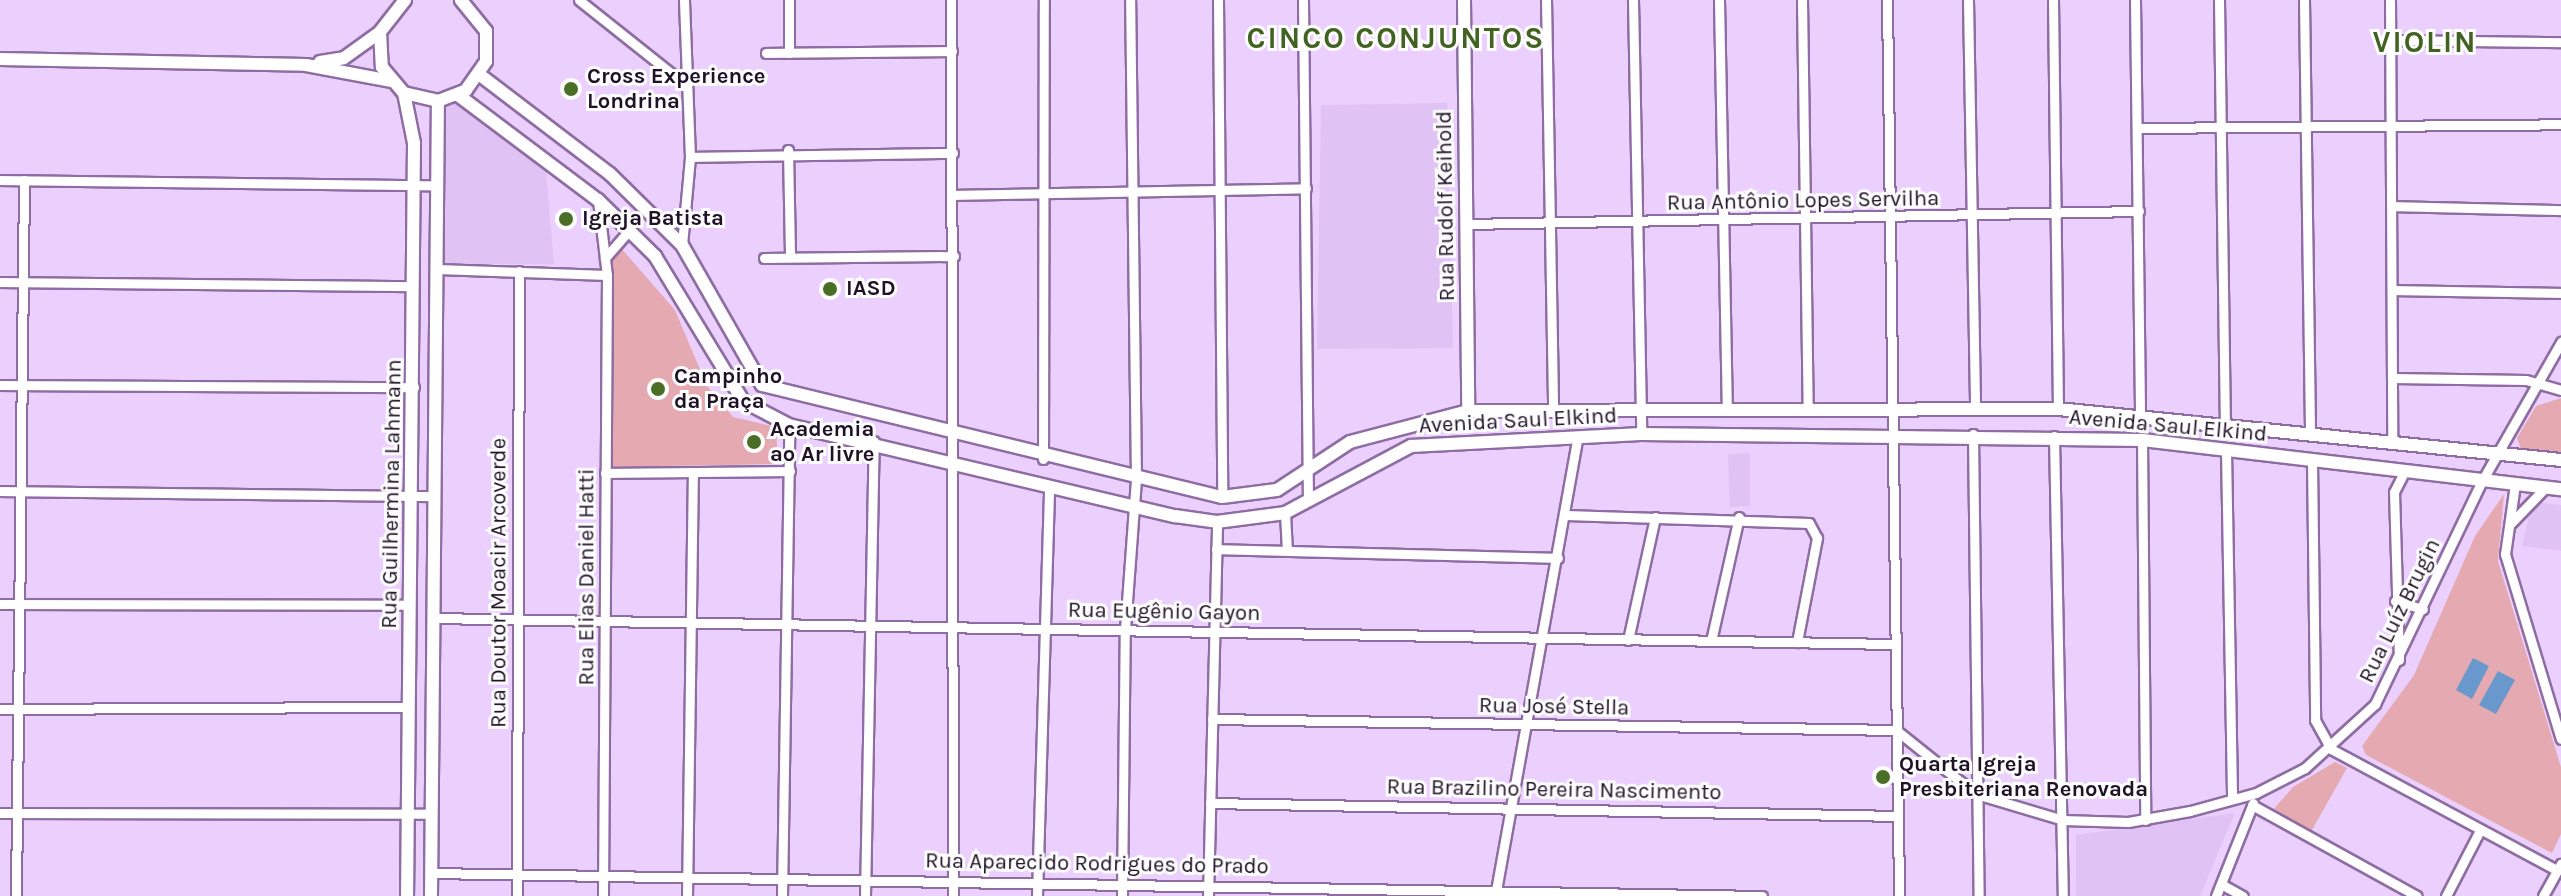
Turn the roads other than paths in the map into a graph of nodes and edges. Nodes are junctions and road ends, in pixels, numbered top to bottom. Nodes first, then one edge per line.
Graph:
1 (405, 0) edge
2 (461, 0) edge
3 (579, 0) edge
4 (684, 0) edge
5 (789, 0) edge
6 (951, 0) edge
7 (1044, 0) edge
8 (1130, 0) edge
9 (1218, 0) edge
10 (1303, 0) edge
11 (1464, 0) edge
12 (1546, 0) edge
13 (1633, 0) edge
14 (1719, 0) edge
15 (1802, 0) edge
16 (1887, 0) edge
17 (1968, 0) edge
18 (2053, 0) edge
19 (2135, 0) edge
20 (2219, 0) edge
21 (2304, 0) edge
22 (2390, 0) edge
23 (380, 32) junction
24 (2390, 40) junction
25 (2561, 42) edge
26 (952, 51) junction
27 (766, 53) dead end
28 (789, 53) junction
29 (0, 59) edge
30 (306, 65) junction
31 (480, 75) junction
32 (391, 81) junction
33 (686, 85) junction
34 (404, 93) junction
35 (458, 95) junction
36 (438, 101) junction
37 (2392, 124) junction
38 (2561, 124) edge
39 (2307, 126) junction
40 (2139, 128) junction
41 (2222, 128) junction
42 (788, 150) junction
43 (953, 153) junction
44 (690, 157) junction
45 (0, 180) edge
46 (24, 180) junction
47 (438, 185) junction
48 (412, 186) junction
49 (1132, 188) junction
50 (1219, 188) junction
51 (1306, 188) junction
52 (1044, 191) junction
53 (954, 195) junction
54 (598, 200) junction
55 (2393, 206) junction
56 (2561, 210) edge
57 (2139, 211) junction
58 (2055, 213) junction
59 (1972, 215) junction
60 (1888, 217) junction
61 (1804, 218) junction
62 (1634, 222) junction
63 (1724, 222) junction
64 (1550, 223) junction
65 (1467, 224) junction
66 (630, 229) junction
67 (682, 245) junction
68 (954, 256) junction
69 (790, 257) junction
70 (605, 258) junction
71 (764, 258) dead end
72 (437, 269) junction
73 (519, 271) junction
74 (607, 275) junction
75 (0, 282) edge
76 (23, 282) junction
77 (413, 286) junction
78 (2394, 290) junction
79 (2561, 293) edge
80 (2561, 342) edge
81 (737, 344) junction
82 (713, 356) junction
83 (2393, 378) junction
84 (0, 385) edge
85 (2537, 385) junction
86 (21, 386) junction
87 (414, 387) junction
88 (2561, 390) edge
89 (1808, 406) junction
90 (1891, 407) junction
91 (1975, 407) junction
92 (1727, 408) junction
93 (2058, 409) junction
94 (1468, 411) junction
95 (1553, 411) junction
96 (1639, 411) junction
97 (2140, 414) junction
98 (2225, 421) junction
99 (789, 425) junction
100 (2310, 432) junction
101 (952, 433) junction
102 (1892, 433) junction
103 (1641, 434) junction
104 (1973, 434) junction
105 (1578, 436) junction
106 (2054, 436) junction
107 (2142, 440) junction
108 (874, 441) junction
109 (2392, 441) junction
110 (2226, 450) junction
111 (2497, 452) junction
112 (1043, 459) junction
113 (2312, 460) junction
114 (2561, 460) edge
115 (954, 461) junction
116 (2405, 470) junction
117 (790, 471) junction
118 (1307, 471) junction
119 (693, 472) junction
120 (605, 473) junction
121 (2483, 479) junction
122 (1136, 480) junction
123 (2515, 484) junction
124 (1049, 487) junction
125 (2546, 487) junction
126 (2561, 489) edge
127 (0, 491) edge
128 (22, 491) junction
129 (434, 496) junction
130 (413, 497) junction
131 (1222, 497) junction
132 (1308, 500) junction
133 (1131, 506) junction
134 (1285, 513) junction
135 (1566, 515) junction
136 (1655, 517) junction
137 (1739, 517) junction
138 (1217, 522) junction
139 (2511, 523) junction
140 (1216, 549) junction
141 (1287, 549) junction
142 (1558, 558) junction
143 (2395, 601) junction
144 (0, 604) edge
145 (20, 604) junction
146 (410, 605) junction
147 (2423, 609) junction
148 (516, 617) junction
149 (433, 618) junction
150 (606, 618) junction
151 (690, 621) junction
152 (787, 621) junction
153 (872, 624) junction
154 (955, 626) junction
155 (1045, 628) junction
156 (1125, 629) junction
157 (1213, 630) junction
158 (1542, 639) junction
159 (1628, 640) junction
160 (1711, 641) junction
161 (1797, 642) junction
162 (1894, 644) junction
163 (2399, 663) junction
164 (409, 707) junction
165 (0, 709) edge
166 (18, 710) junction
167 (1212, 719) junction
168 (1526, 725) junction
169 (1896, 730) junction
170 (2561, 739) edge
171 (2331, 749) junction
172 (2256, 793) junction
173 (1976, 794) junction
174 (2232, 798) junction
175 (1210, 803) junction
176 (2252, 805) junction
177 (1511, 806) junction
178 (0, 813) edge
179 (17, 813) junction
180 (408, 814) junction
181 (432, 814) junction
182 (1897, 816) junction
183 (2063, 820) junction
184 (2145, 820) junction
185 (2480, 830) junction
186 (2559, 867) edge
187 (431, 873) junction
188 (517, 873) junction
189 (603, 873) junction
190 (687, 875) junction
191 (782, 875) junction
192 (865, 877) junction
193 (953, 879) junction
194 (1037, 881) junction
195 (1123, 882) junction
196 (1208, 884) junction
197 (2221, 884) junction
198 (1495, 893) edge
199 (16, 896) edge
200 (407, 896) edge
201 (431, 896) edge
202 (517, 896) edge
203 (603, 896) edge
204 (687, 896) edge
205 (782, 896) edge
206 (865, 896) edge
207 (953, 896) edge
208 (1037, 896) edge
209 (1122, 896) edge
210 (1208, 896) edge
211 (1762, 896) edge
212 (1899, 896) edge
213 (1979, 896) edge
214 (2063, 896) edge
215 (2216, 896) edge
216 (2243, 896) edge
217 (2417, 896) edge
218 (2446, 896) edge
219 (2543, 896) edge

1 - 23 main road
2 - 31 main road
3 - 33 street
4 - 33 street
5 - 28 street
6 - 26 street
7 - 52 street
8 - 49 street
9 - 50 street
10 - 51 street
11 - 65 main road, Rua Rudolf Keihold
12 - 64 street
13 - 62 street
14 - 63 street
15 - 61 street
16 - 60 street
17 - 59 street
18 - 58 street
19 - 40 street
20 - 41 street
21 - 39 street
22 - 24 street
23 - 30 main road
23 - 32 main road
24 - 25 street
24 - 37 street
26 - 28 street
26 - 43 street
27 - 28 street
29 - 30 main road
30 - 32 main road
31 - 35 main road
31 - 67 main road, Avenida Saul Elkind
32 - 34 main road
33 - 44 street
34 - 36 main road
34 - 48 main road, Rua Guilhermina Lahmann
35 - 36 main road
35 - 54 main road, Avenida Saul Elkind
36 - 47 main road
37 - 38 street
37 - 39 street
37 - 55 street
39 - 41 street
39 - 100 street
40 - 41 street
40 - 57 street
41 - 98 street
42 - 43 street
42 - 44 street
42 - 69 street
43 - 53 street
44 - 67 street
45 - 46 street
46 - 48 street
46 - 76 street
47 - 48 street
47 - 72 main road
48 - 77 main road, Rua Guilhermina Lahmann
49 - 50 street
49 - 52 street
49 - 122 street
50 - 51 street
50 - 131 street
51 - 118 street
52 - 53 street
52 - 112 street
53 - 68 street
54 - 66 main road, Avenida Saul Elkind
54 - 70 street, Rua Elias Daniel Hatti
55 - 56 street
55 - 78 street
57 - 58 street, Rua Antônio Lopes Servilha
57 - 97 street
58 - 59 street, Rua Antônio Lopes Servilha
58 - 93 street
59 - 60 street, Rua Antônio Lopes Servilha
59 - 91 street
60 - 61 street, Rua Antônio Lopes Servilha
60 - 90 street
61 - 63 street, Rua Antônio Lopes Servilha
61 - 89 street
62 - 63 street, Rua Antônio Lopes Servilha
62 - 64 street, Rua Antônio Lopes Servilha
62 - 96 street
63 - 92 street
64 - 65 street, Rua Antônio Lopes Servilha
64 - 95 street
65 - 94 main road, Rua Rudolf Keihold
66 - 70 street
66 - 82 main road, Avenida Saul Elkind
67 - 81 main road, Avenida Saul Elkind
68 - 69 street
68 - 101 street
69 - 71 street
70 - 74 street, Rua Elias Daniel Hatti
72 - 73 street
72 - 129 main road
73 - 74 street
73 - 148 street, Rua Doutor Moacir Arcoverde
74 - 120 street, Rua Elias Daniel Hatti
75 - 76 street
76 - 77 street
76 - 86 street
77 - 87 main road, Rua Guilhermina Lahmann
78 - 79 street
78 - 83 street
80 - 85 street, Rua Luíz Brugin
81 - 82 main road
81 - 101 main road, Avenida Saul Elkind
82 - 99 main road, Avenida Saul Elkind
83 - 85 street
83 - 109 street
84 - 86 street
85 - 88 street
85 - 111 street, Rua Luíz Brugin
86 - 87 street
86 - 128 street
87 - 130 main road, Rua Guilhermina Lahmann
89 - 90 main road, Avenida Saul Elkind
89 - 92 main road, Avenida Saul Elkind
90 - 91 main road, Avenida Saul Elkind
90 - 102 street
91 - 93 main road, Avenida Saul Elkind
92 - 96 main road, Avenida Saul Elkind
93 - 97 main road, Avenida Saul Elkind
94 - 95 main road, Avenida Saul Elkind
94 - 118 main road, Avenida Saul Elkind
95 - 96 main road, Avenida Saul Elkind
96 - 103 street
97 - 98 main road, Avenida Saul Elkind
98 - 100 main road, Avenida Saul Elkind
99 - 108 main road, Avenida Saul Elkind
99 - 117 street
100 - 109 main road, Avenida Saul Elkind
101 - 112 main road, Avenida Saul Elkind
101 - 115 street
102 - 103 main road, Avenida Saul Elkind
102 - 104 main road, Avenida Saul Elkind
102 - 162 street
103 - 105 main road, Avenida Saul Elkind
104 - 106 main road, Avenida Saul Elkind
104 - 173 street
105 - 132 main road, Avenida Saul Elkind
105 - 135 street
106 - 107 main road, Avenida Saul Elkind
106 - 183 street
107 - 110 main road, Avenida Saul Elkind
107 - 184 street
108 - 115 main road, Avenida Saul Elkind
108 - 153 street
109 - 111 main road, Avenida Saul Elkind
110 - 113 main road, Avenida Saul Elkind
110 - 174 street
111 - 114 main road, Avenida Saul Elkind
111 - 121 street, Rua Luíz Brugin
112 - 122 main road, Avenida Saul Elkind
113 - 116 main road, Avenida Saul Elkind
113 - 171 street
115 - 124 main road, Avenida Saul Elkind
115 - 154 street
116 - 121 main road, Avenida Saul Elkind
116 - 143 street
117 - 119 street
117 - 152 street
118 - 131 main road, Avenida Saul Elkind
118 - 132 street
119 - 120 street
119 - 151 street
120 - 150 street, Rua Elias Daniel Hatti
121 - 123 main road, Avenida Saul Elkind
121 - 147 street, Rua Luíz Brugin
122 - 131 main road, Avenida Saul Elkind
122 - 133 street
123 - 125 main road, Avenida Saul Elkind
123 - 139 street
124 - 133 main road, Avenida Saul Elkind
124 - 155 street
125 - 126 main road, Avenida Saul Elkind
125 - 139 street
127 - 128 street
128 - 130 street
128 - 145 street
129 - 130 street
129 - 149 main road
130 - 146 main road, Rua Guilhermina Lahmann
132 - 134 main road, Avenida Saul Elkind
133 - 138 main road, Avenida Saul Elkind
133 - 156 street
134 - 138 main road, Avenida Saul Elkind
134 - 141 street
135 - 136 street
135 - 142 street
136 - 137 street
136 - 159 street
137 - 160 street
137 - 161 street
138 - 140 street
139 - 170 street
140 - 141 street
140 - 157 street
141 - 142 street
142 - 158 street
143 - 147 street
143 - 163 street
144 - 145 street
145 - 146 street
145 - 166 street
146 - 164 main road, Rua Guilhermina Lahmann
147 - 163 street, Rua Luíz Brugin
148 - 149 street, Rua Eugênio Gayon
148 - 150 street, Rua Eugênio Gayon
148 - 188 street, Rua Doutor Moacir Arcoverde
149 - 181 main road
150 - 151 street, Rua Eugênio Gayon
150 - 189 street, Rua Elias Daniel Hatti
151 - 152 street, Rua Eugênio Gayon
151 - 190 street
152 - 153 street, Rua Eugênio Gayon
152 - 191 street
153 - 154 street, Rua Eugênio Gayon
153 - 192 street
154 - 155 street, Rua Eugênio Gayon
154 - 193 street
155 - 156 street, Rua Eugênio Gayon
155 - 194 street
156 - 157 street, Rua Eugênio Gayon
156 - 195 street
157 - 158 street, Rua Eugênio Gayon
157 - 167 street
158 - 159 street, Rua Eugênio Gayon
158 - 168 street
159 - 160 street, Rua Eugênio Gayon
160 - 161 street, Rua Eugênio Gayon
161 - 162 street, Rua Eugênio Gayon
162 - 169 street
163 - 171 street, Rua Luíz Brugin
164 - 166 street
164 - 180 main road, Rua Guilhermina Lahmann
165 - 166 street
166 - 179 street
167 - 168 street, Rua José Stella
167 - 175 street
168 - 169 street, Rua José Stella
168 - 177 street
169 - 173 street, Rua Luíz Brugin
169 - 182 street
171 - 172 street, Rua Luíz Brugin
171 - 185 street
172 - 174 street, Rua Luíz Brugin
172 - 176 street
173 - 183 street, Rua Luíz Brugin
173 - 213 street
174 - 184 street, Rua Luíz Brugin
175 - 177 street, Rua Brazilino Pereira Nascimento
175 - 196 street
176 - 197 street
176 - 217 street
177 - 182 street, Rua Brazilino Pereira Nascimento
177 - 198 street
178 - 179 street
179 - 180 street
179 - 199 street
180 - 181 street
180 - 200 main road, Rua Guilhermina Lahmann
181 - 187 main road
182 - 212 street
183 - 184 street, Rua Luíz Brugin
183 - 214 street
185 - 186 street
185 - 218 street
186 - 219 street
187 - 188 street, Rua Aparecido Rodrigues do Prado
187 - 201 main road
188 - 189 street, Rua Aparecido Rodrigues do Prado
188 - 202 street, Rua Doutor Moacir Arcoverde
189 - 190 street, Rua Aparecido Rodrigues do Prado
189 - 203 street, Rua Elias Daniel Hatti
190 - 191 street, Rua Aparecido Rodrigues do Prado
190 - 204 street
191 - 192 street, Rua Aparecido Rodrigues do Prado
191 - 205 street
192 - 193 street, Rua Aparecido Rodrigues do Prado
192 - 206 street
193 - 194 street, Rua Aparecido Rodrigues do Prado
193 - 207 street
194 - 195 street, Rua Aparecido Rodrigues do Prado
194 - 208 street
195 - 196 street, Rua Aparecido Rodrigues do Prado
195 - 209 street
196 - 198 street, Rua Aparecido Rodrigues do Prado
196 - 210 street
197 - 215 street
197 - 216 street
198 - 211 street, Rua Aparecido Rodrigues do Prado

